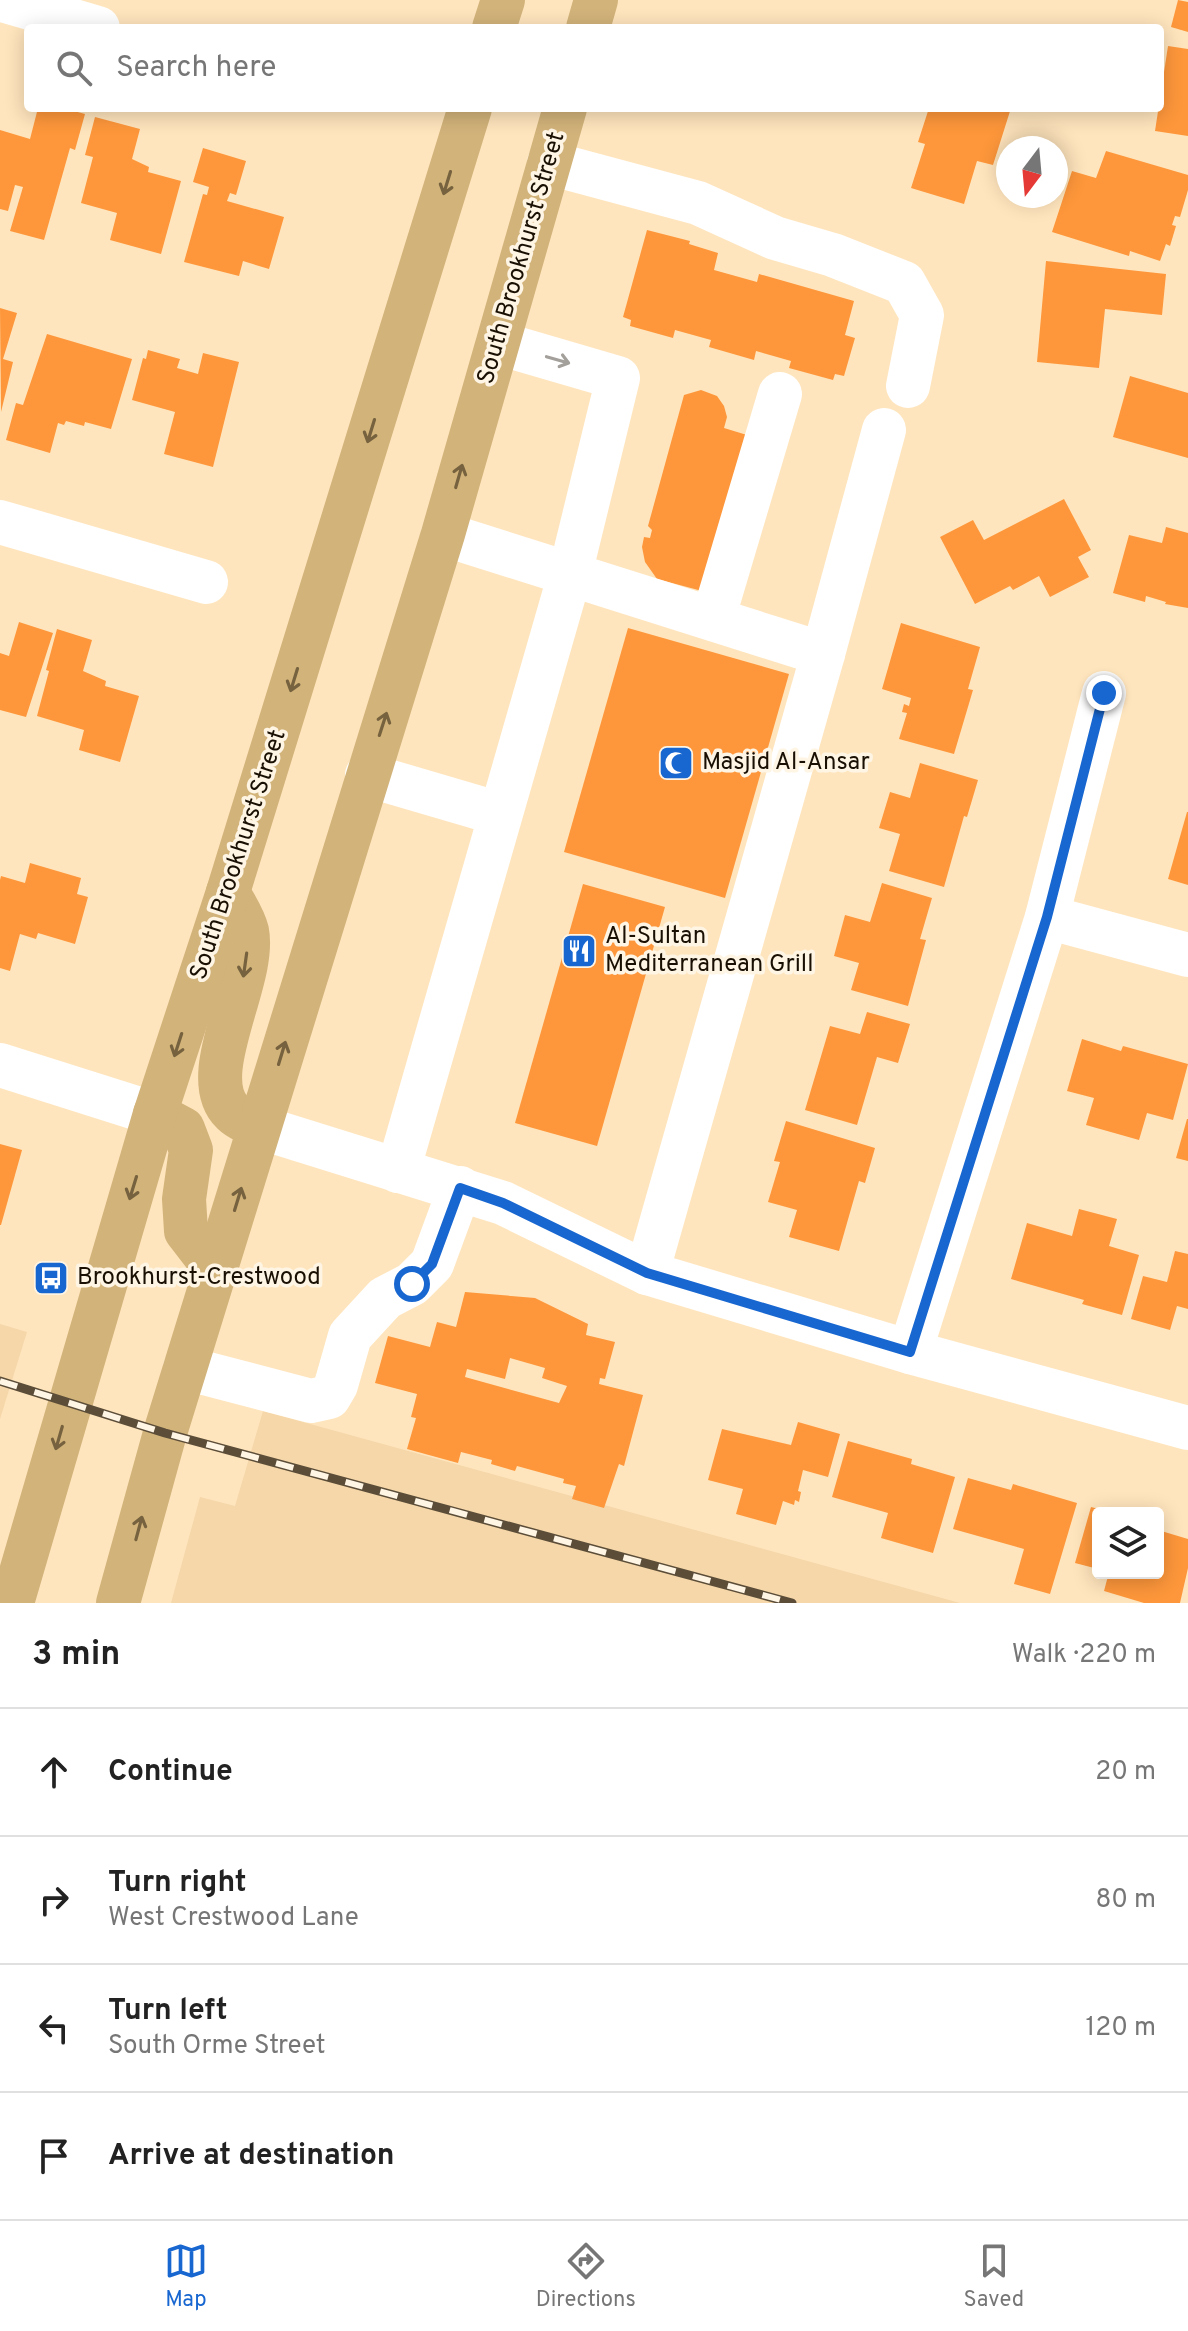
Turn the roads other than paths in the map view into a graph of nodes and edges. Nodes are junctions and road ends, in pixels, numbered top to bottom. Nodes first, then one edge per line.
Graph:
1 (2, 0) edge
2 (503, 0) edge
3 (596, 0) edge
4 (84, 24) edge
5 (495, 24) edge
6 (589, 24) edge
7 (469, 112) edge
8 (564, 112) edge
9 (549, 163) junction
10 (498, 343) junction
11 (908, 386) dead end
12 (780, 394) dead end
13 (884, 430) dead end
14 (0, 522) edge
15 (443, 534) junction
16 (570, 574) junction
17 (206, 582) dead end
18 (713, 619) junction
19 (823, 654) junction
20 (1104, 693) dead end
21 (367, 775) junction
22 (500, 814) junction
23 (228, 892) junction
24 (1047, 917) junction
25 (1188, 955) edge
26 (0, 1065) edge
27 (155, 1114) junction
28 (259, 1127) junction
29 (398, 1171) junction
30 (460, 1188) junction
31 (216, 1270) junction
32 (647, 1273) junction
33 (910, 1352) junction
34 (185, 1368) junction
35 (1188, 1428) edge
36 (12, 1603) edge
37 (118, 1603) edge

1 - 4 street
2 - 5 main road
3 - 6 main road
7 -> 23 main road, South Brookhurst Street
8 - 9 main road, South Brookhurst Street
9 - 10 main road, South Brookhurst Street
9 - 11 street
15 -> 10 main road, South Brookhurst Street
10 -> 16 street
12 - 18 street
13 - 19 street
14 - 17 street
15 - 16 street
21 -> 15 main road, South Brookhurst Street
16 - 18 street
16 - 22 street
18 - 19 street
19 - 32 street
20 - 24 street
21 - 22 street
28 -> 21 main road, South Brookhurst Street
22 - 29 street
23 -> 27 main road, South Brookhurst Street
23 -> 28 main road
24 - 25 street
24 - 33 street
26 - 27 street
27 - 31 main road
27 -> 36 main road, South Brookhurst Street
28 - 29 street
31 -> 28 main road, South Brookhurst Street
29 - 30 street
30 - 32 street
30 - 34 street
31 - 34 main road, South Brookhurst Street
32 - 33 street
33 - 35 street
37 -> 34 main road, South Brookhurst Street

